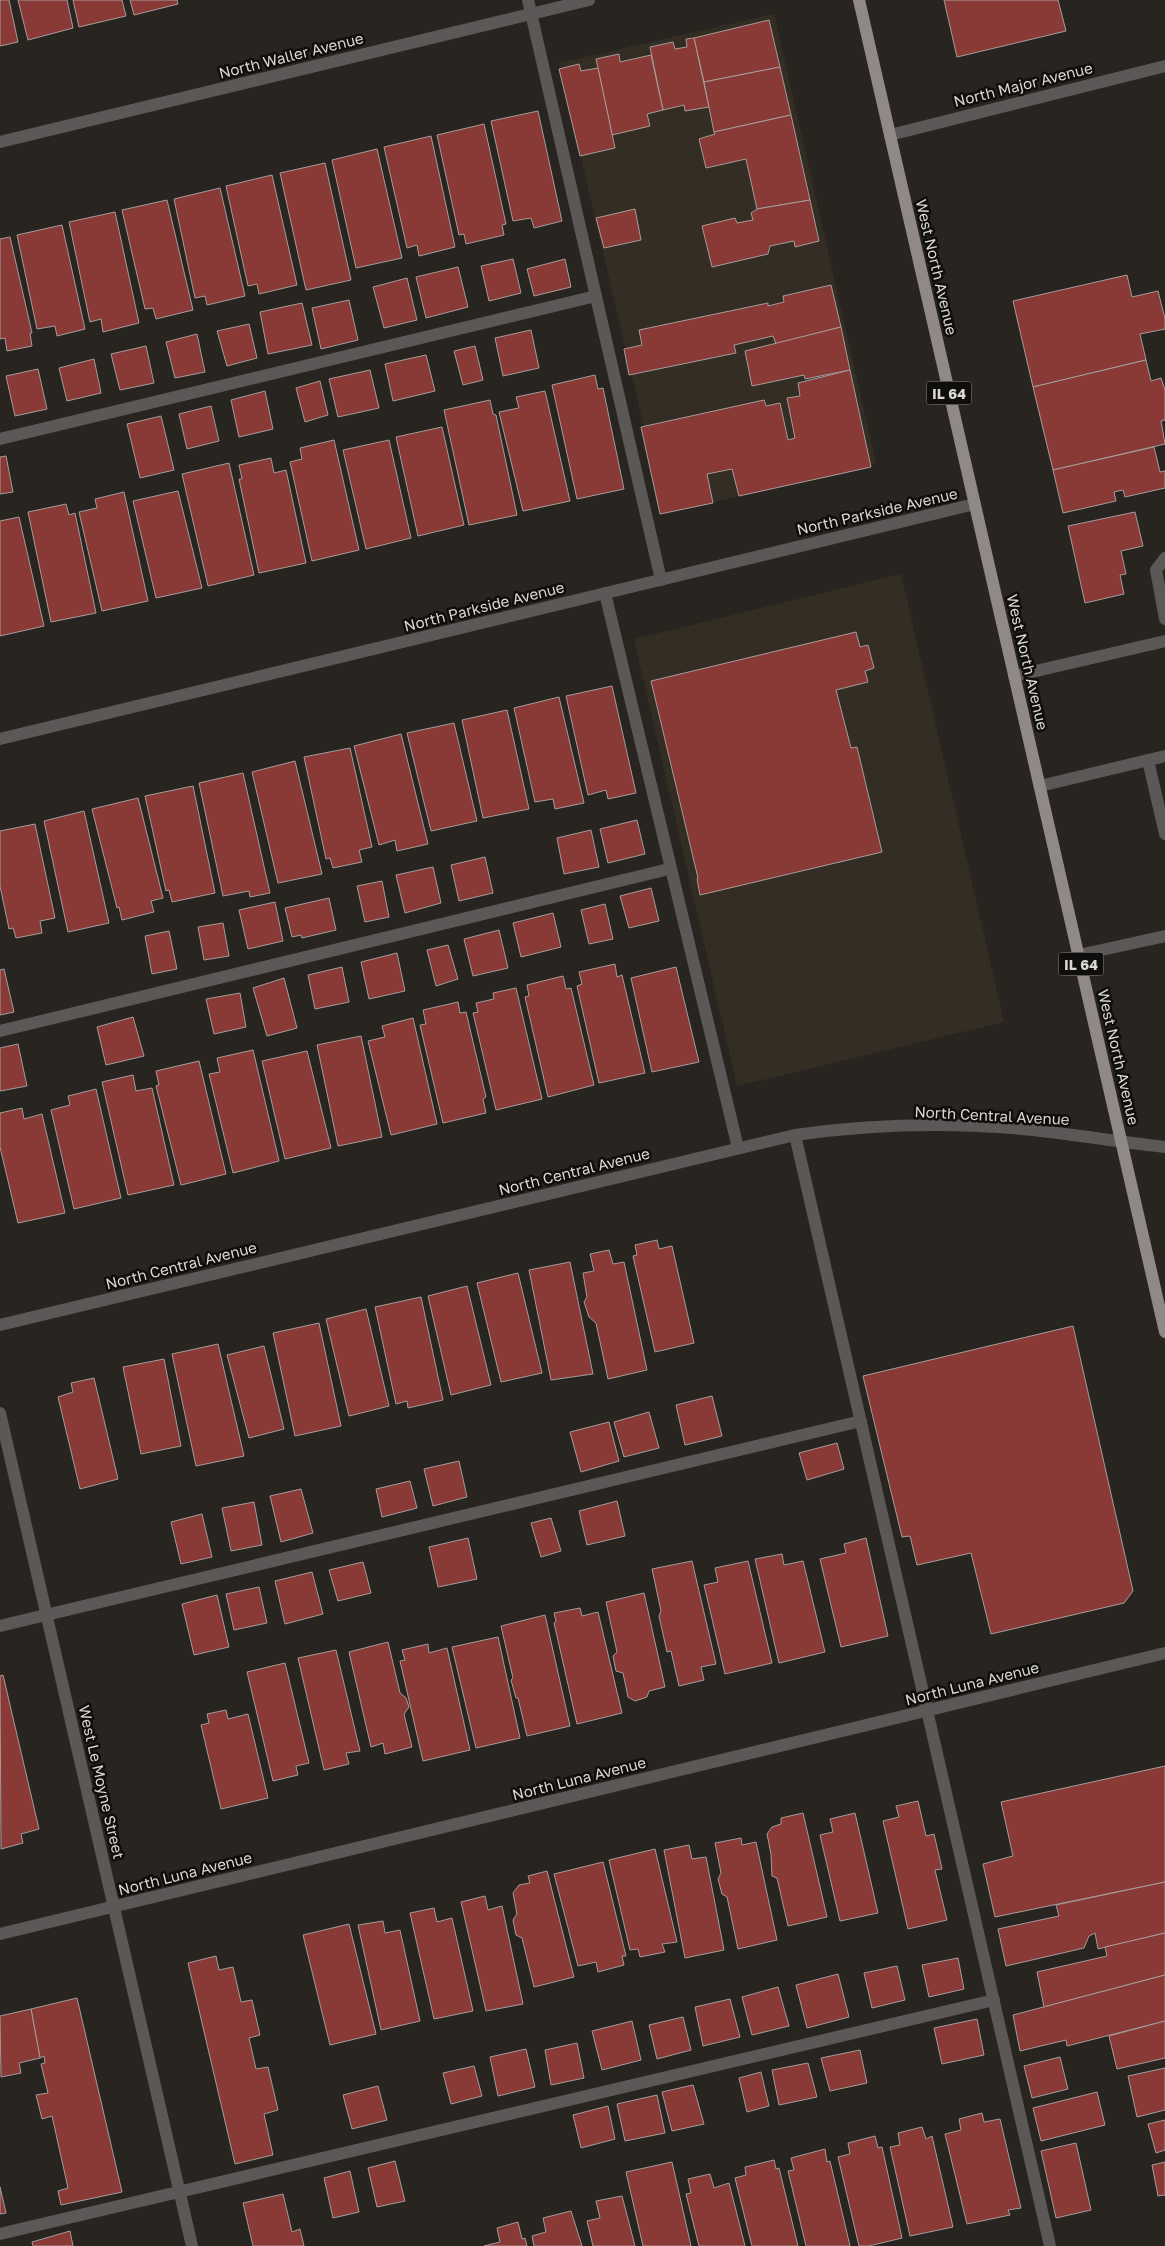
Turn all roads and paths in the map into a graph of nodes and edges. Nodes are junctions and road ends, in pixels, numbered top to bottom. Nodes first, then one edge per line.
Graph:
1 (528, 0) edge
2 (589, 0) edge
3 (859, 0) edge
4 (531, 14) junction
5 (1165, 66) edge
6 (890, 135) junction
7 (0, 142) edge
8 (596, 296) junction
9 (0, 439) edge
10 (975, 504) junction
11 (1165, 558) edge
12 (661, 580) junction
13 (605, 593) junction
14 (1165, 618) edge
15 (1165, 641) edge
16 (1014, 676) junction
17 (0, 739) edge
18 (1165, 756) edge
19 (1148, 760) junction
20 (1040, 786) junction
21 (1165, 834) edge
22 (669, 870) junction
23 (1165, 936) edge
24 (1079, 956) junction
25 (0, 1031) edge
26 (795, 1135) junction
27 (1123, 1142) junction
28 (1165, 1147) edge
29 (738, 1148) junction
30 (0, 1325) edge
31 (1165, 1332) edge
32 (0, 1413) edge
33 (861, 1421) junction
34 (46, 1615) junction
35 (0, 1626) edge
36 (1165, 1653) edge
37 (927, 1711) junction
38 (114, 1907) junction
39 (0, 1934) edge
40 (994, 2000) junction
41 (179, 2192) junction
42 (0, 2234) edge
43 (192, 2246) edge
44 (1050, 2246) edge

1 - 4 street
2 - 4 street, North Waller Avenue
3 - 6 main road, West North Avenue / IL 64
4 - 7 street, North Waller Avenue
4 - 8 street
5 - 6 street, North Major Avenue
6 - 10 main road, West North Avenue / IL 64
8 - 9 street
8 - 12 street
10 - 12 street, North Parkside Avenue
10 - 16 main road, West North Avenue / IL 64
11 - 14 street
12 - 13 street, North Parkside Avenue
13 - 17 street, North Parkside Avenue
13 - 22 street
15 - 16 street
16 - 20 main road, West North Avenue / IL 64
18 - 19 street
19 - 20 street
19 - 21 street
20 - 24 main road, West North Avenue / IL 64
22 - 25 street
22 - 29 street
23 - 24 street
24 - 27 main road, West North Avenue / IL 64
26 - 27 street, North Central Avenue
26 - 29 street, North Central Avenue
26 - 33 street
27 - 28 street, North Central Avenue
27 - 31 main road, West North Avenue / IL 64
29 - 30 street, North Central Avenue
32 - 34 street, West Le Moyne Street
33 - 34 street
33 - 37 street
34 - 35 street
34 - 38 street, West Le Moyne Street
36 - 37 street, North Luna Avenue
37 - 38 street, North Luna Avenue
37 - 40 street
38 - 39 street, North Luna Avenue
38 - 41 street, West Le Moyne Street
40 - 41 street
40 - 44 street
41 - 42 street
41 - 43 street, West Le Moyne Street

